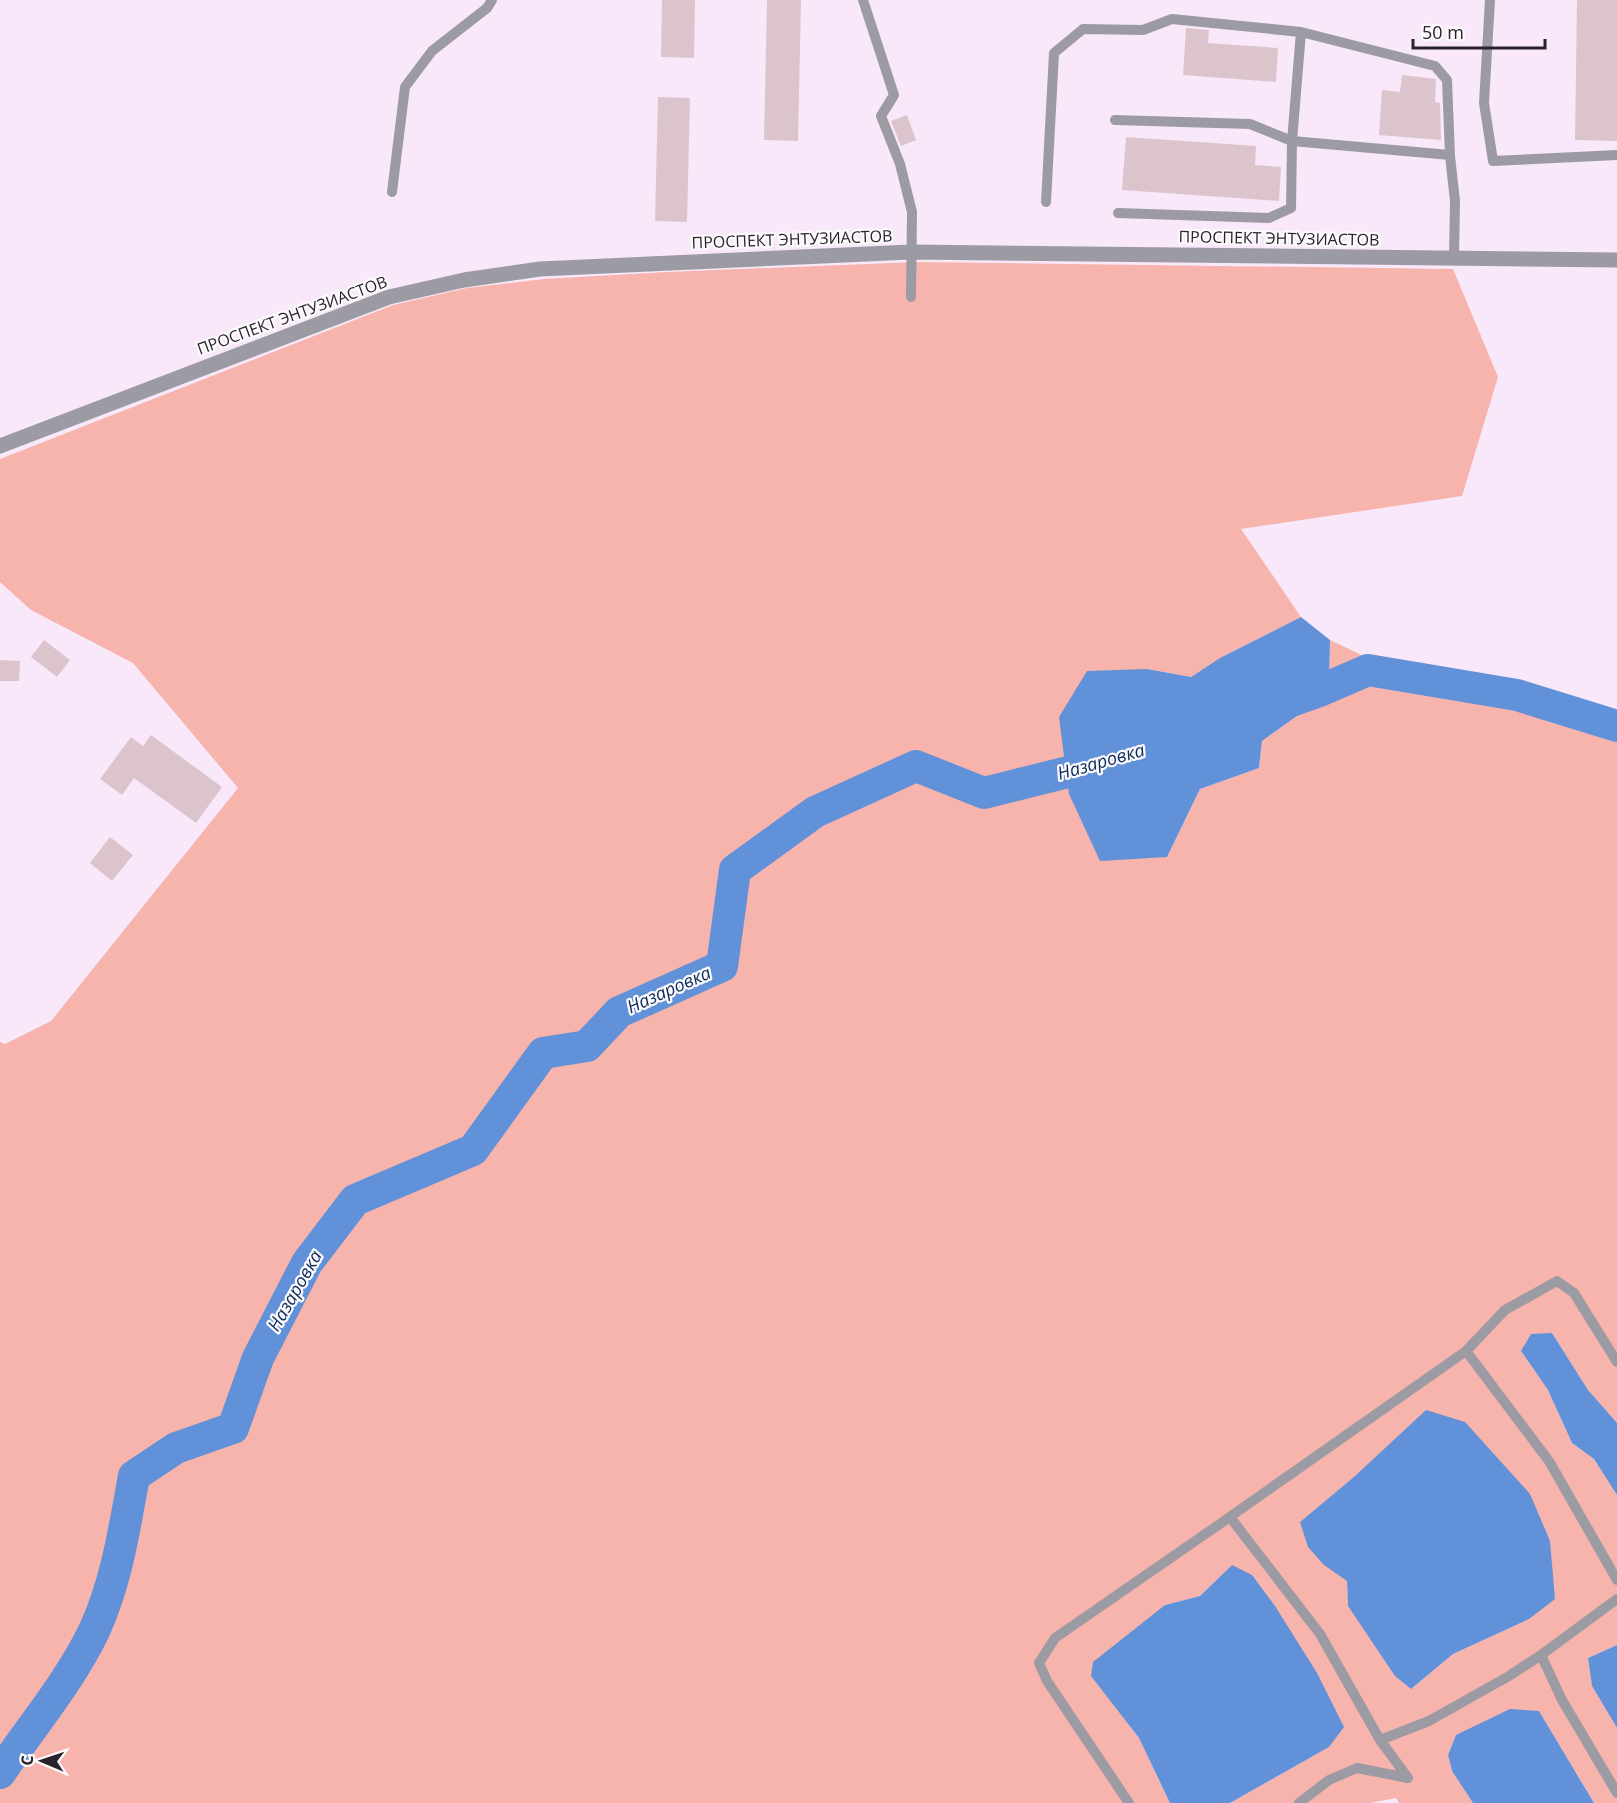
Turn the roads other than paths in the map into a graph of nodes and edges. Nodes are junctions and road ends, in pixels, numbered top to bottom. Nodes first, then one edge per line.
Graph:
1 (492, 0) edge
2 (863, 0) edge
3 (1490, 0) edge
4 (1301, 32) junction
5 (1115, 120) dead end
6 (1292, 141) junction
7 (1450, 155) junction
8 (1617, 155) edge
9 (392, 192) dead end
10 (1046, 202) dead end
11 (1118, 213) dead end
12 (911, 252) junction
13 (1454, 257) junction
14 (1617, 260) edge
15 (912, 297) dead end
16 (0, 446) edge
17 (1466, 1351) junction
18 (1617, 1362) edge
19 (1230, 1517) junction
20 (1617, 1580) edge
21 (1617, 1599) edge
22 (1541, 1655) junction
23 (1380, 1740) junction
24 (1617, 1793) edge
25 (1129, 1803) edge
26 (1299, 1803) edge

1 - 9 lane
2 - 12 lane
3 - 8 lane
4 - 6 lane
4 - 7 lane
4 - 10 lane
5 - 6 lane
6 - 7 lane
6 - 11 lane
7 - 13 lane
12 - 13 street, ПРОСПЕКТ ЭНТУЗИАСТОВ
12 - 15 lane
12 - 16 street, ПРОСПЕКТ ЭНТУЗИАСТОВ
13 - 14 street, ПРОСПЕКТ ЭНТУЗИАСТОВ
17 - 18 lane
17 - 19 lane
17 - 20 lane
19 - 23 lane
19 - 25 lane
21 - 22 lane
22 - 23 lane
22 - 24 lane
23 - 26 lane

